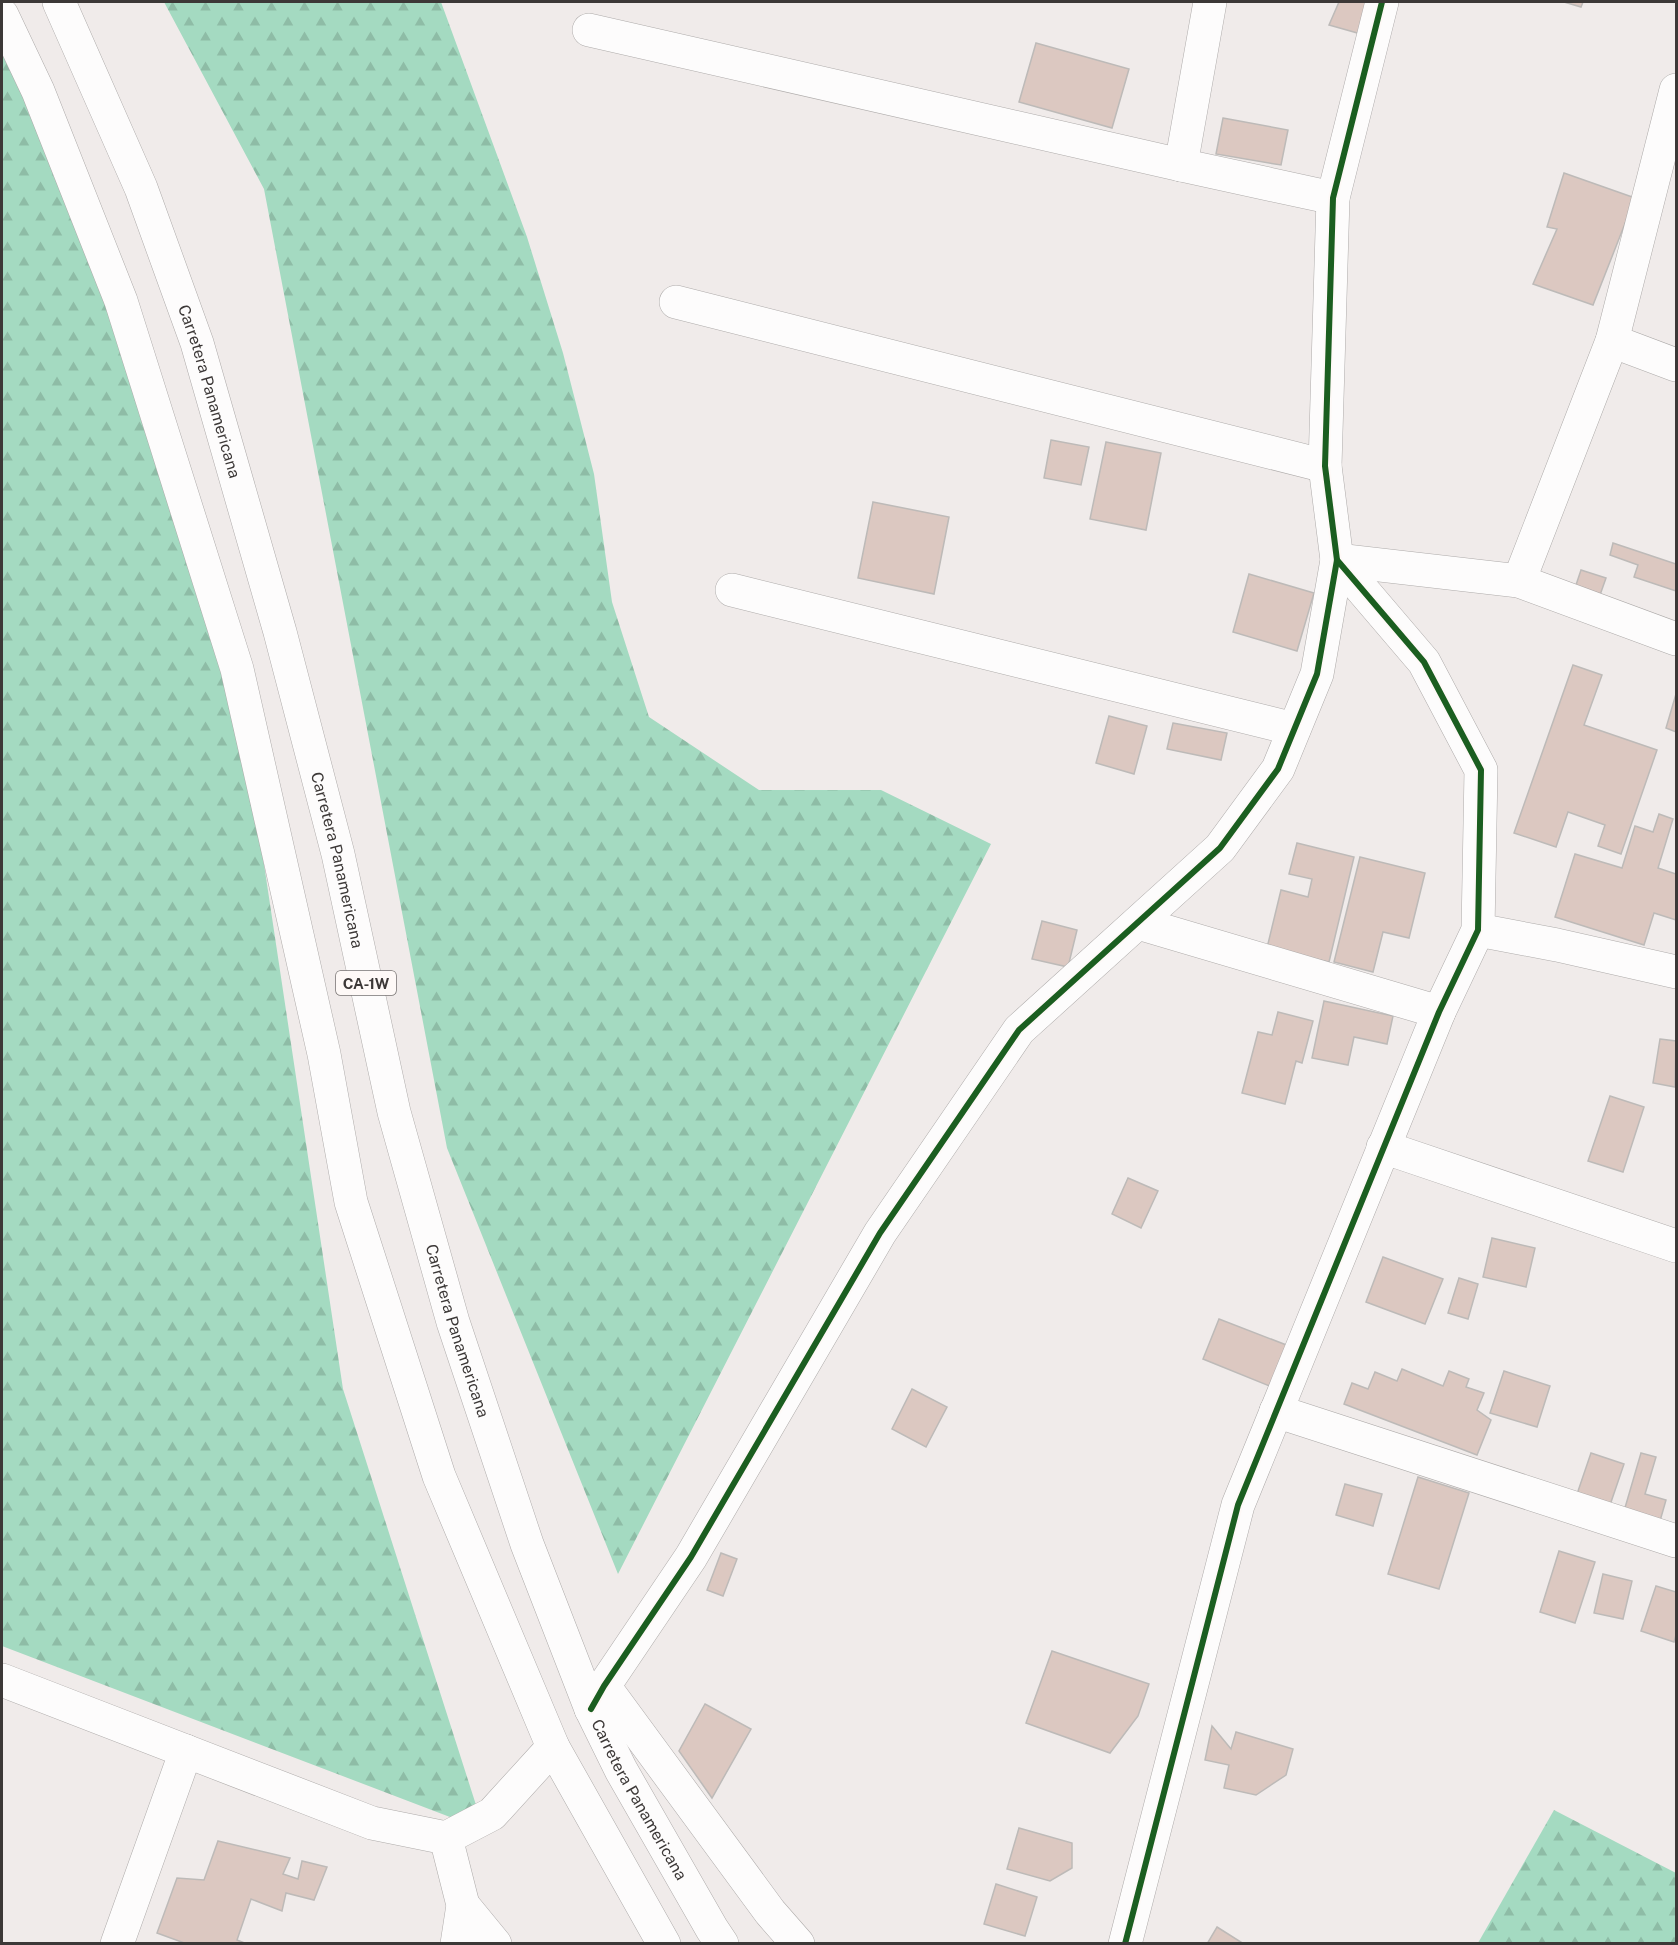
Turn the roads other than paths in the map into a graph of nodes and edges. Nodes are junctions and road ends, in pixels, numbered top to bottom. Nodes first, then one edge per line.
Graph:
1 (59, 2) edge
2 (1210, 2) edge
3 (1382, 2) edge
4 (2, 15) edge
5 (589, 30) dead end
6 (1676, 93) edge
7 (1180, 165) junction
8 (1333, 198) junction
9 (676, 302) dead end
10 (1612, 341) junction
11 (1677, 365) edge
12 (1325, 466) junction
13 (1337, 560) junction
14 (1520, 581) junction
15 (732, 590) dead end
16 (1677, 639) edge
17 (1294, 729) junction
18 (1138, 923) junction
19 (1479, 930) junction
20 (1677, 972) edge
21 (1439, 1012) junction
22 (1383, 1147) junction
23 (1677, 1246) edge
24 (1276, 1411) junction
25 (1677, 1540) edge
26 (2, 1680) edge
27 (598, 1697) junction
28 (553, 1747) junction
29 (186, 1751) junction
30 (446, 1838) junction
31 (463, 1905) junction
32 (117, 1944) edge
33 (457, 1944) edge
34 (495, 1944) edge
35 (664, 1944) edge
36 (722, 1944) edge
37 (798, 1944) edge
38 (1125, 1944) edge

1 - 27 main road, Carretera Panamericana / CA-1W
2 - 7 main road
3 - 8 main road
4 - 28 main road, CA-1W
5 - 7 main road
6 - 10 main road
7 - 8 main road
8 - 12 main road
9 - 12 main road
10 - 11 main road
10 - 14 main road
12 - 13 main road
13 - 14 main road
13 - 17 main road
13 - 19 main road
14 - 16 main road
15 - 17 main road
17 - 18 main road
18 - 21 main road
18 - 27 main road
19 - 20 main road
19 - 21 main road
21 - 22 main road
22 - 23 main road
22 - 24 main road
24 - 25 main road
24 - 38 main road
26 - 29 main road
27 - 36 main road, Carretera Panamericana / CA-1W
27 - 37 main road
28 - 30 main road
28 - 35 main road, CA-1W
29 - 30 main road
29 - 32 main road
30 - 31 main road
31 - 33 main road
31 - 34 main road

